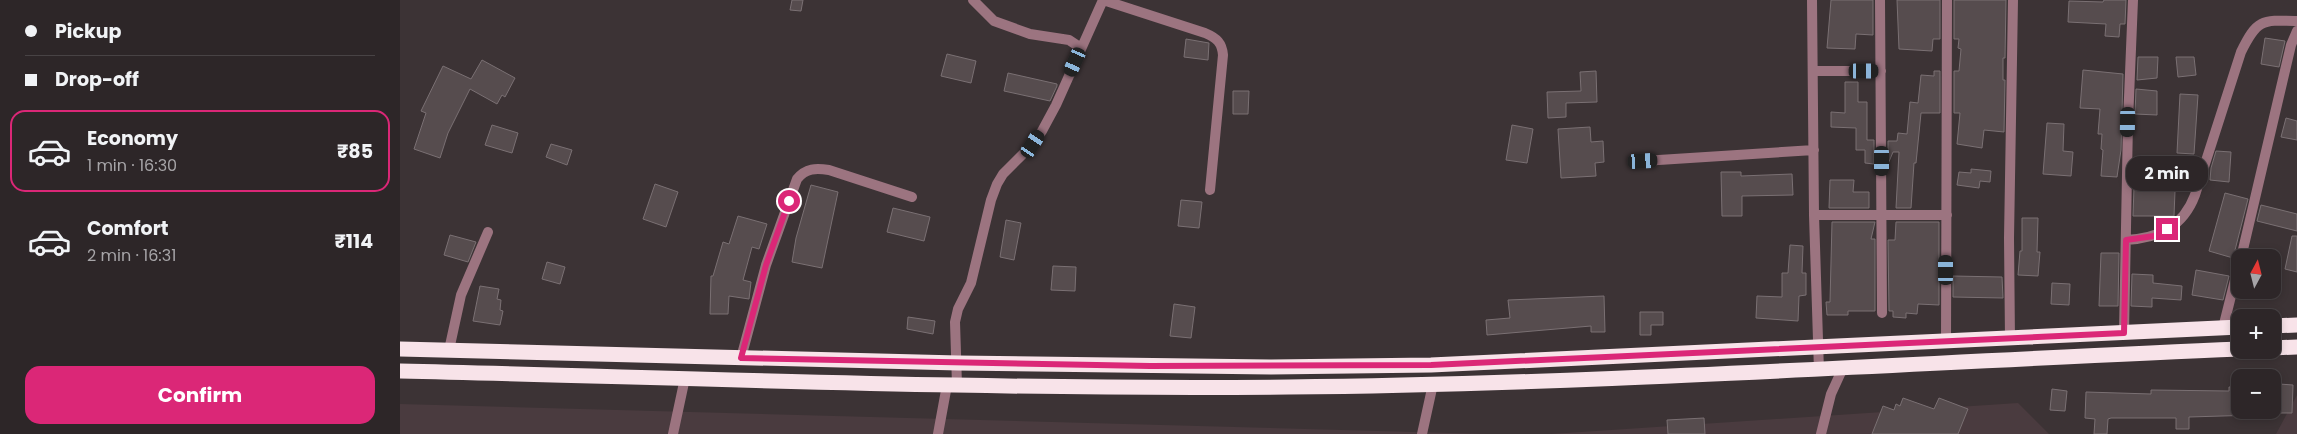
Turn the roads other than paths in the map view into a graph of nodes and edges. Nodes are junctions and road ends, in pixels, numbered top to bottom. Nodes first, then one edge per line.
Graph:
1 (973, 0) edge
2 (1812, 0) edge
3 (1880, 0) edge
4 (1947, 0) edge
5 (2013, 0) edge
6 (2133, 0) edge
7 (2297, 21) edge
8 (2297, 31) edge
9 (1081, 48) junction
10 (1813, 71) junction
11 (1881, 71) junction
12 (1814, 150) junction
13 (1643, 161) dead end
14 (1210, 190) dead end
15 (912, 197) dead end
16 (1814, 215) junction
17 (1882, 215) junction
18 (1947, 215) junction
19 (488, 232) dead end
20 (2126, 240) junction
21 (2242, 249) edge
22 (2231, 296) edge
23 (1882, 313) dead end
24 (2297, 325) edge
25 (2281, 326) edge
26 (2223, 328) junction
27 (2231, 328) edge
28 (2124, 333) junction
29 (2010, 340) junction
30 (1946, 343) junction
31 (2297, 347) edge
32 (1819, 348) junction
33 (2281, 348) edge
34 (400, 349) edge
35 (2231, 349) edge
36 (449, 350) junction
37 (741, 358) junction
38 (958, 363) junction
39 (1842, 370) junction
40 (400, 371) edge
41 (1820, 371) junction
42 (685, 378) junction
43 (1433, 384) junction
44 (952, 385) junction
45 (673, 434) edge
46 (938, 434) edge
47 (1422, 434) edge
48 (1821, 434) edge

1 - 9 street
2 - 10 street
3 - 11 street
4 - 18 street
5 - 29 street
6 - 20 street
7 - 20 street
8 - 21 street
9 - 14 street
9 - 38 street
10 - 11 street
10 - 12 street
11 - 17 street
12 - 13 street
12 - 16 street
15 - 37 street
16 - 17 street
16 - 32 street
17 - 18 street
17 - 23 street
18 - 30 street
19 - 36 street
20 - 28 street
22 - 26 street
24 - 25 highway
26 - 27 highway
26 - 28 highway
28 - 29 highway
29 - 30 highway
30 - 32 highway
31 - 33 highway
32 - 38 highway
32 - 41 street
34 - 36 highway
35 - 39 highway
36 - 37 highway
37 - 38 highway
38 - 44 street
39 - 41 highway
39 - 48 street
40 - 42 highway
41 - 43 highway
42 - 44 highway
42 - 45 street
43 - 44 highway
43 - 47 street
44 - 46 street

